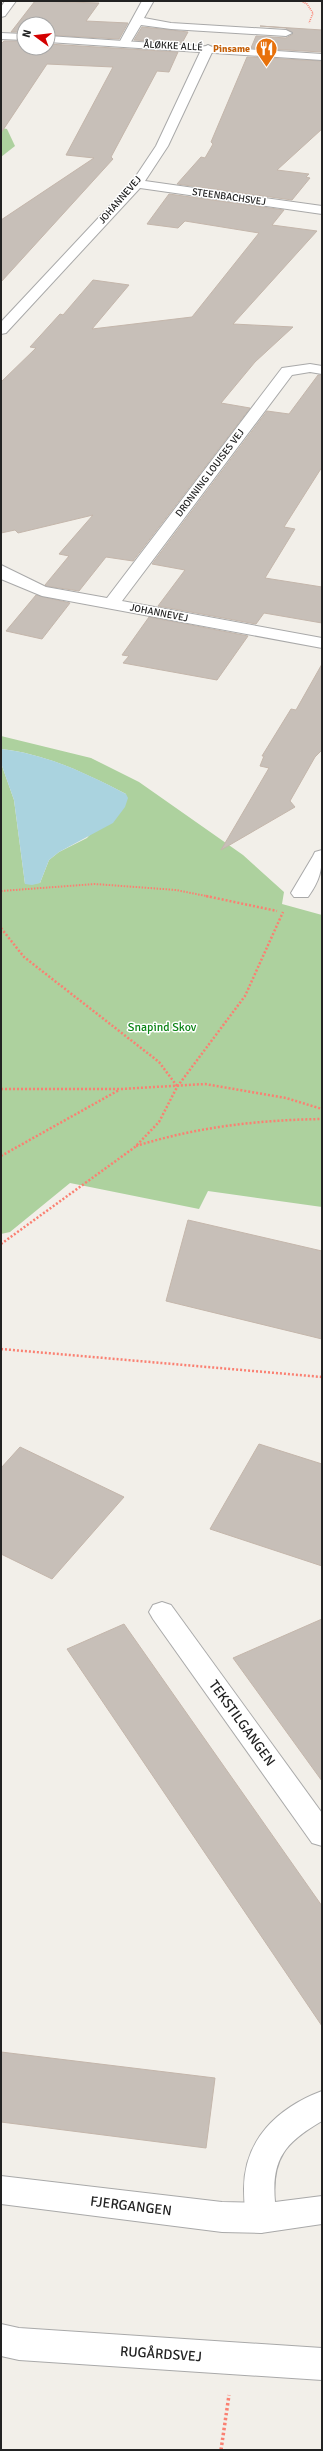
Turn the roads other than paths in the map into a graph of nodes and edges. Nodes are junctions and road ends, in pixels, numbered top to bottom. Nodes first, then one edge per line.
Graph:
1 (11, 1) edge
2 (147, 2) edge
3 (1, 14) edge
4 (137, 21) junction
5 (217, 29) junction
6 (286, 33) dead end
7 (1, 36) edge
8 (16, 37) edge
9 (56, 39) edge
10 (125, 43) junction
11 (208, 48) junction
12 (322, 57) edge
13 (137, 184) junction
14 (322, 210) edge
15 (1, 330) edge
16 (322, 370) edge
17 (1, 570) edge
18 (111, 604) junction
19 (322, 643) edge
20 (322, 856) edge
21 (301, 893) road end
22 (162, 1612) dead end
23 (322, 1835) edge
24 (322, 2105) edge
25 (1, 2190) edge
26 (322, 2210) edge
27 (261, 2218) junction
28 (1, 2340) edge
29 (322, 2364) edge

1 - 3 street
2 - 4 street
4 - 5 street
4 - 10 street
5 - 6 street
5 - 11 street, JOHANNEVEJ
7 - 8 street
9 - 10 street, ÅLØKKE ALLÉ
10 - 11 street, ÅLØKKE ALLÉ
11 - 12 street, ÅLØKKE ALLÉ
11 - 13 street, JOHANNEVEJ
13 - 14 street, STEENBACHSVEJ
13 - 15 street, JOHANNEVEJ
16 - 18 street, DRONNING LOUISES VEJ
17 - 18 street, JOHANNEVEJ
18 - 19 street, JOHANNEVEJ
20 - 21 street
22 - 23 street, TEKSTILGANGEN
24 - 27 street
25 - 27 street, FJERGANGEN
26 - 27 street
28 - 29 street, RUGÅRDSVEJ

